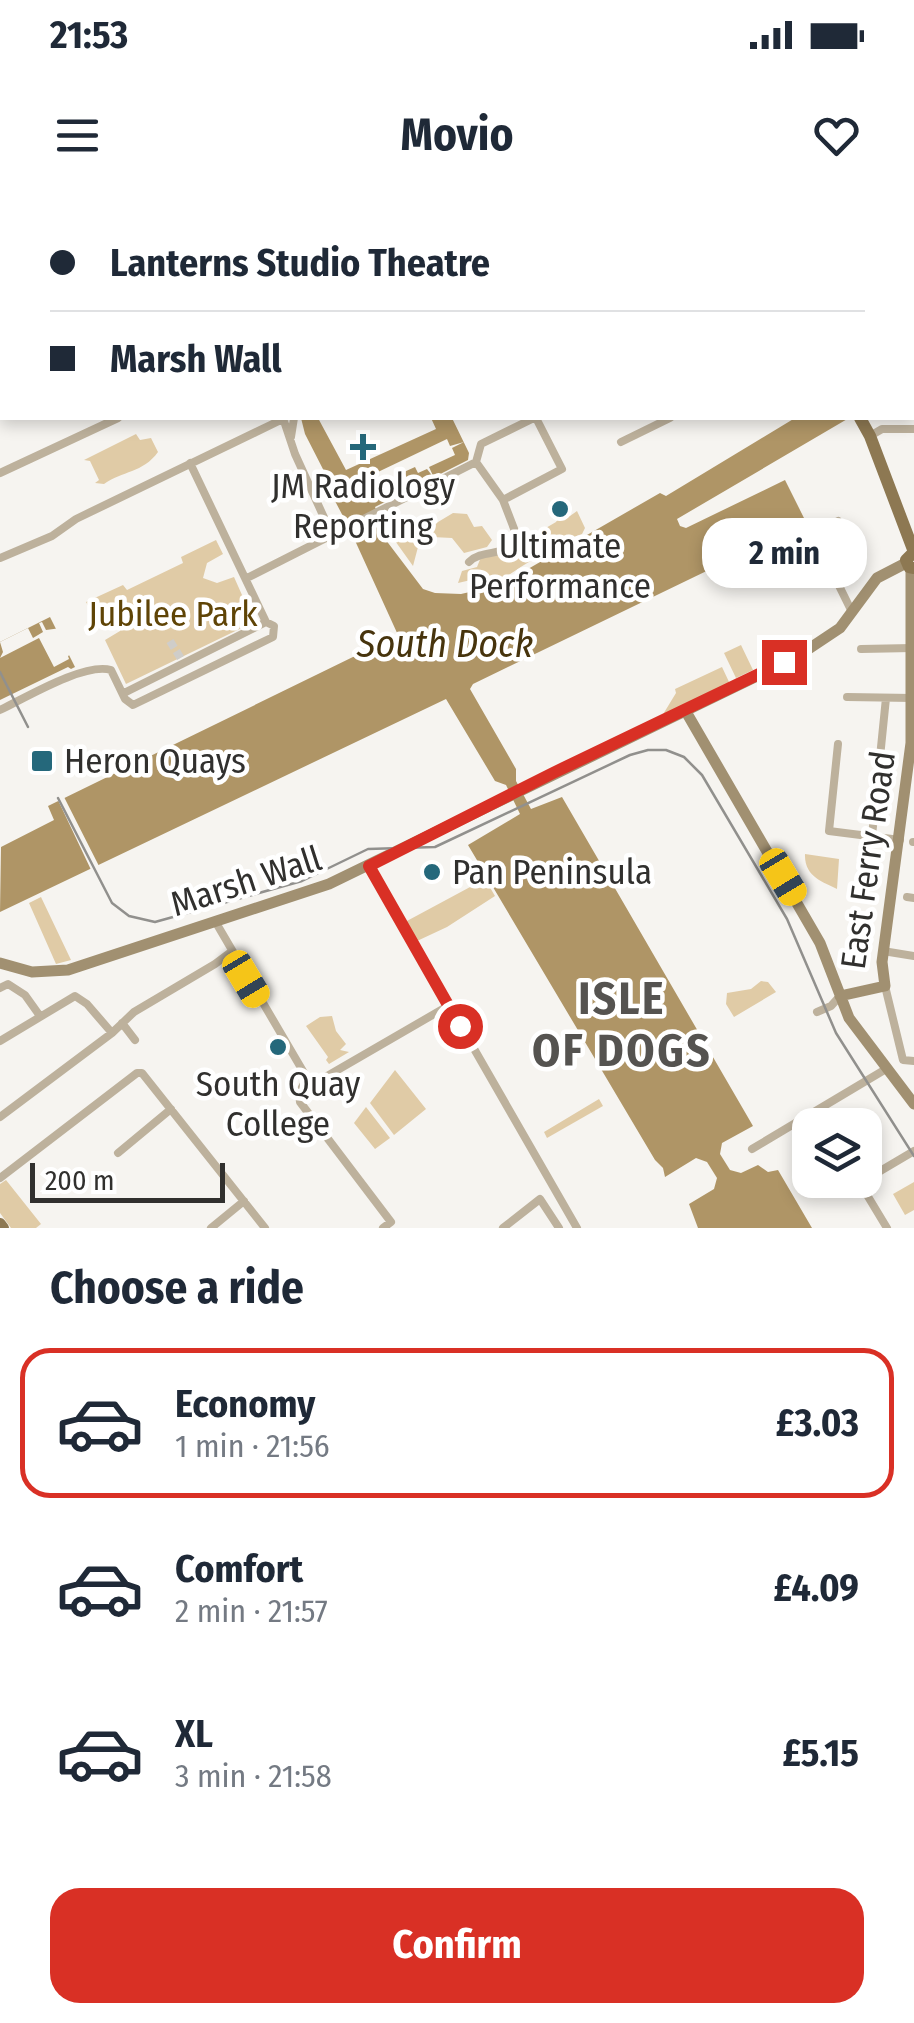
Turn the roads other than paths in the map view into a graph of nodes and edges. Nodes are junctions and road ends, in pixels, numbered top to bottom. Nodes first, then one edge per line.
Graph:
1 (114, 420) edge
2 (284, 420) edge
3 (294, 420) edge
4 (531, 420) edge
5 (536, 420) edge
6 (666, 420) edge
7 (862, 420) edge
8 (914, 430) edge
9 (870, 436) junction
10 (291, 437) junction
11 (621, 442) dead end
12 (476, 462) junction
13 (190, 463) junction
14 (0, 474) edge
15 (503, 500) junction
16 (838, 521) dead end
17 (332, 535) junction
18 (0, 558) edge
19 (912, 561) edge
20 (469, 562) dead end
21 (246, 578) junction
22 (853, 614) junction
23 (266, 622) junction
24 (861, 648) dead end
25 (912, 648) edge
26 (124, 693) junction
27 (847, 698) dead end
28 (886, 698) junction
29 (912, 698) edge
30 (0, 710) edge
31 (685, 710) junction
32 (838, 744) dead end
33 (872, 836) junction
34 (909, 841) edge
35 (369, 866) junction
36 (215, 921) junction
37 (883, 951) junction
38 (231, 952) junction
39 (914, 956) edge
40 (0, 963) edge
41 (885, 986) junction
42 (0, 988) edge
43 (840, 996) junction
44 (448, 1006) junction
45 (817, 1012) dead end
46 (40, 1016) junction
47 (122, 1023) junction
48 (112, 1033) junction
49 (0, 1040) edge
50 (136, 1040) dead end
51 (914, 1062) edge
52 (886, 1069) junction
53 (307, 1078) junction
54 (914, 1104) edge
55 (171, 1109) junction
56 (0, 1117) edge
57 (752, 1149) dead end
58 (914, 1151) edge
59 (118, 1153) dead end
60 (882, 1169) edge
61 (0, 1178) edge
62 (871, 1198) edge
63 (244, 1201) junction
64 (211, 1228) edge
65 (265, 1228) edge
66 (384, 1228) edge
67 (503, 1228) edge
68 (559, 1228) edge
69 (576, 1228) edge
70 (887, 1228) edge

1 - 14 street
2 - 10 street
2 - 13 street
3 - 10 street
4 - 12 street
5 - 15 street
6 - 11 street
7 - 9 main road
8 - 9 street
9 - 19 main road
10 - 17 street
12 - 15 street
12 - 17 street
13 - 18 street
13 - 21 street
15 - 20 street
16 - 22 street
17 - 21 street
19 - 22 street, Marsh Wall
19 - 25 street, East Ferry Road
21 - 23 street
22 - 31 street, Marsh Wall
23 - 26 street
23 - 26 street
24 - 25 street
25 - 29 street, East Ferry Road
26 - 30 street
27 - 28 street
28 - 29 street
28 - 33 street
29 - 34 street, East Ferry Road
31 - 35 street, Marsh Wall
31 - 43 street
32 - 33 street
33 - 34 street
34 - 37 street, East Ferry Road
35 - 36 street, Marsh Wall
35 - 44 street
36 - 38 street
36 - 40 street, Marsh Wall
37 - 39 street
37 - 41 street, East Ferry Road
38 - 47 street
38 - 53 street
41 - 43 street, East Ferry Road
41 - 51 street
42 - 46 street
43 - 45 street
43 - 52 street, East Ferry Road
44 - 53 street
44 - 69 street
46 - 48 street
46 - 49 street
47 - 48 street
47 - 50 street
48 - 56 street
52 - 54 street, East Ferry Road
52 - 57 street
53 - 66 street
55 - 59 street
55 - 61 street
55 - 63 street
58 - 60 street
62 - 70 street
63 - 64 street
63 - 65 street
67 - 68 street

